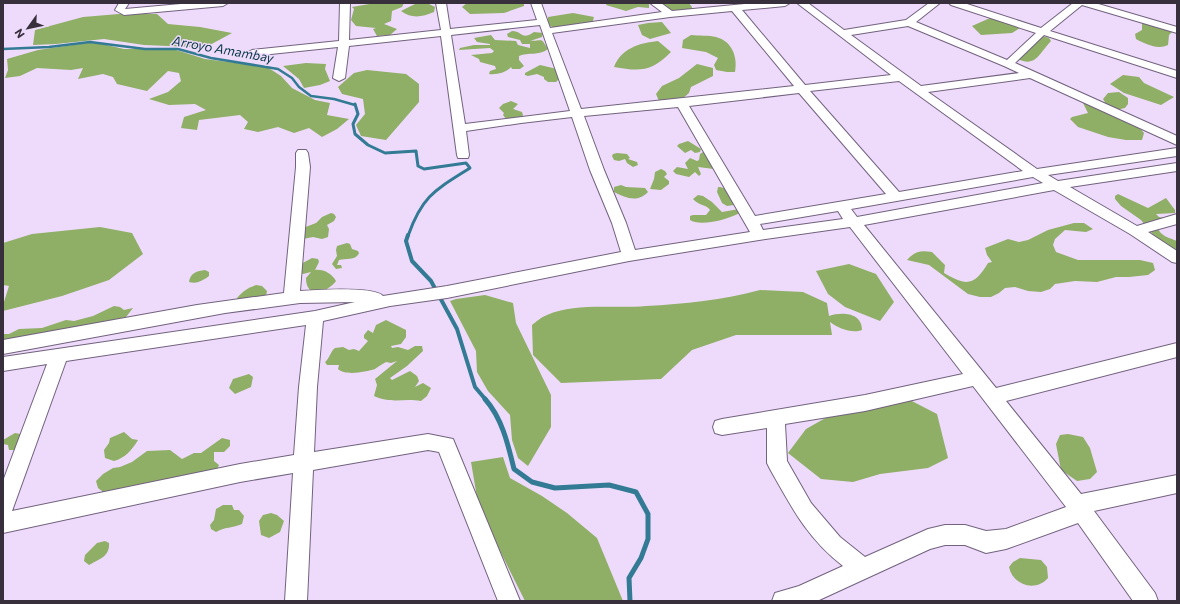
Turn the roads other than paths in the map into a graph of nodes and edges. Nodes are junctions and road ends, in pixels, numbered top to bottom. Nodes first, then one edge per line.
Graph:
1 (124, 3) edge
2 (223, 3) edge
3 (345, 3) edge
4 (441, 3) edge
5 (536, 3) edge
6 (655, 3) edge
7 (784, 3) edge
8 (802, 3) edge
9 (935, 3) edge
10 (954, 3) edge
11 (1079, 3) edge
12 (1085, 3) edge
13 (735, 8) junction
14 (670, 14) junction
15 (909, 23) junction
16 (545, 26) junction
17 (1177, 30) edge
18 (1043, 31) junction
19 (843, 32) junction
20 (446, 33) junction
21 (344, 44) junction
22 (252, 53) dead end
23 (1008, 64) junction
24 (1030, 74) junction
25 (1177, 75) edge
26 (902, 77) junction
27 (339, 78) dead end
28 (802, 90) junction
29 (919, 90) junction
30 (682, 103) junction
31 (576, 113) junction
32 (459, 128) junction
33 (1177, 141) edge
34 (1177, 152) edge
35 (302, 153) dead end
36 (463, 155) dead end
37 (1177, 167) edge
38 (1035, 173) junction
39 (1057, 185) junction
40 (895, 196) junction
41 (841, 206) junction
42 (1177, 219) edge
43 (752, 221) junction
44 (854, 222) junction
45 (1135, 231) junction
46 (759, 235) junction
47 (629, 256) junction
48 (1177, 258) edge
49 (292, 297) junction
50 (390, 300) junction
51 (315, 317) junction
52 (3, 347) edge
53 (1177, 350) edge
54 (59, 356) junction
55 (3, 364) edge
56 (976, 378) junction
57 (991, 397) junction
58 (776, 418) junction
59 (722, 426) dead end
60 (305, 462) junction
61 (1177, 484) edge
62 (3, 508) edge
63 (1079, 509) junction
64 (3, 523) edge
65 (863, 568) junction
66 (296, 601) edge
67 (509, 601) edge
68 (783, 601) edge
69 (1148, 601) edge

1 - 2 street
3 - 21 street
4 - 20 street
5 - 16 street
6 - 14 street
7 - 13 street
8 - 19 street
9 - 15 street
10 - 18 street
11 - 18 street
12 - 17 street
13 - 14 street
13 - 28 street
14 - 16 street
15 - 19 street
15 - 23 street
16 - 20 street
16 - 31 street
18 - 23 street
18 - 25 street
19 - 26 street
20 - 21 street
20 - 32 street
21 - 22 street
21 - 27 street
23 - 24 street
24 - 29 street
24 - 33 street
26 - 28 street
26 - 29 street
28 - 30 street
28 - 40 street
29 - 38 street
30 - 31 street
30 - 43 street
31 - 32 street
31 - 47 street
32 - 36 street
34 - 38 street
35 - 49 street
37 - 39 street
38 - 39 street
38 - 40 street
39 - 44 street
39 - 45 street
40 - 41 street
41 - 43 street
41 - 44 street
42 - 45 street
43 - 46 street
44 - 46 street
44 - 56 street
45 - 48 street
46 - 47 street
47 - 50 street
49 - 50 street
49 - 52 street
50 - 51 street
51 - 54 street
51 - 60 street
53 - 57 street
54 - 55 street
54 - 62 street
56 - 57 street
56 - 58 street
57 - 63 street
58 - 59 street
58 - 65 street
60 - 64 street
60 - 66 street
60 - 67 street
61 - 63 street
63 - 65 street
63 - 69 street
65 - 68 street

